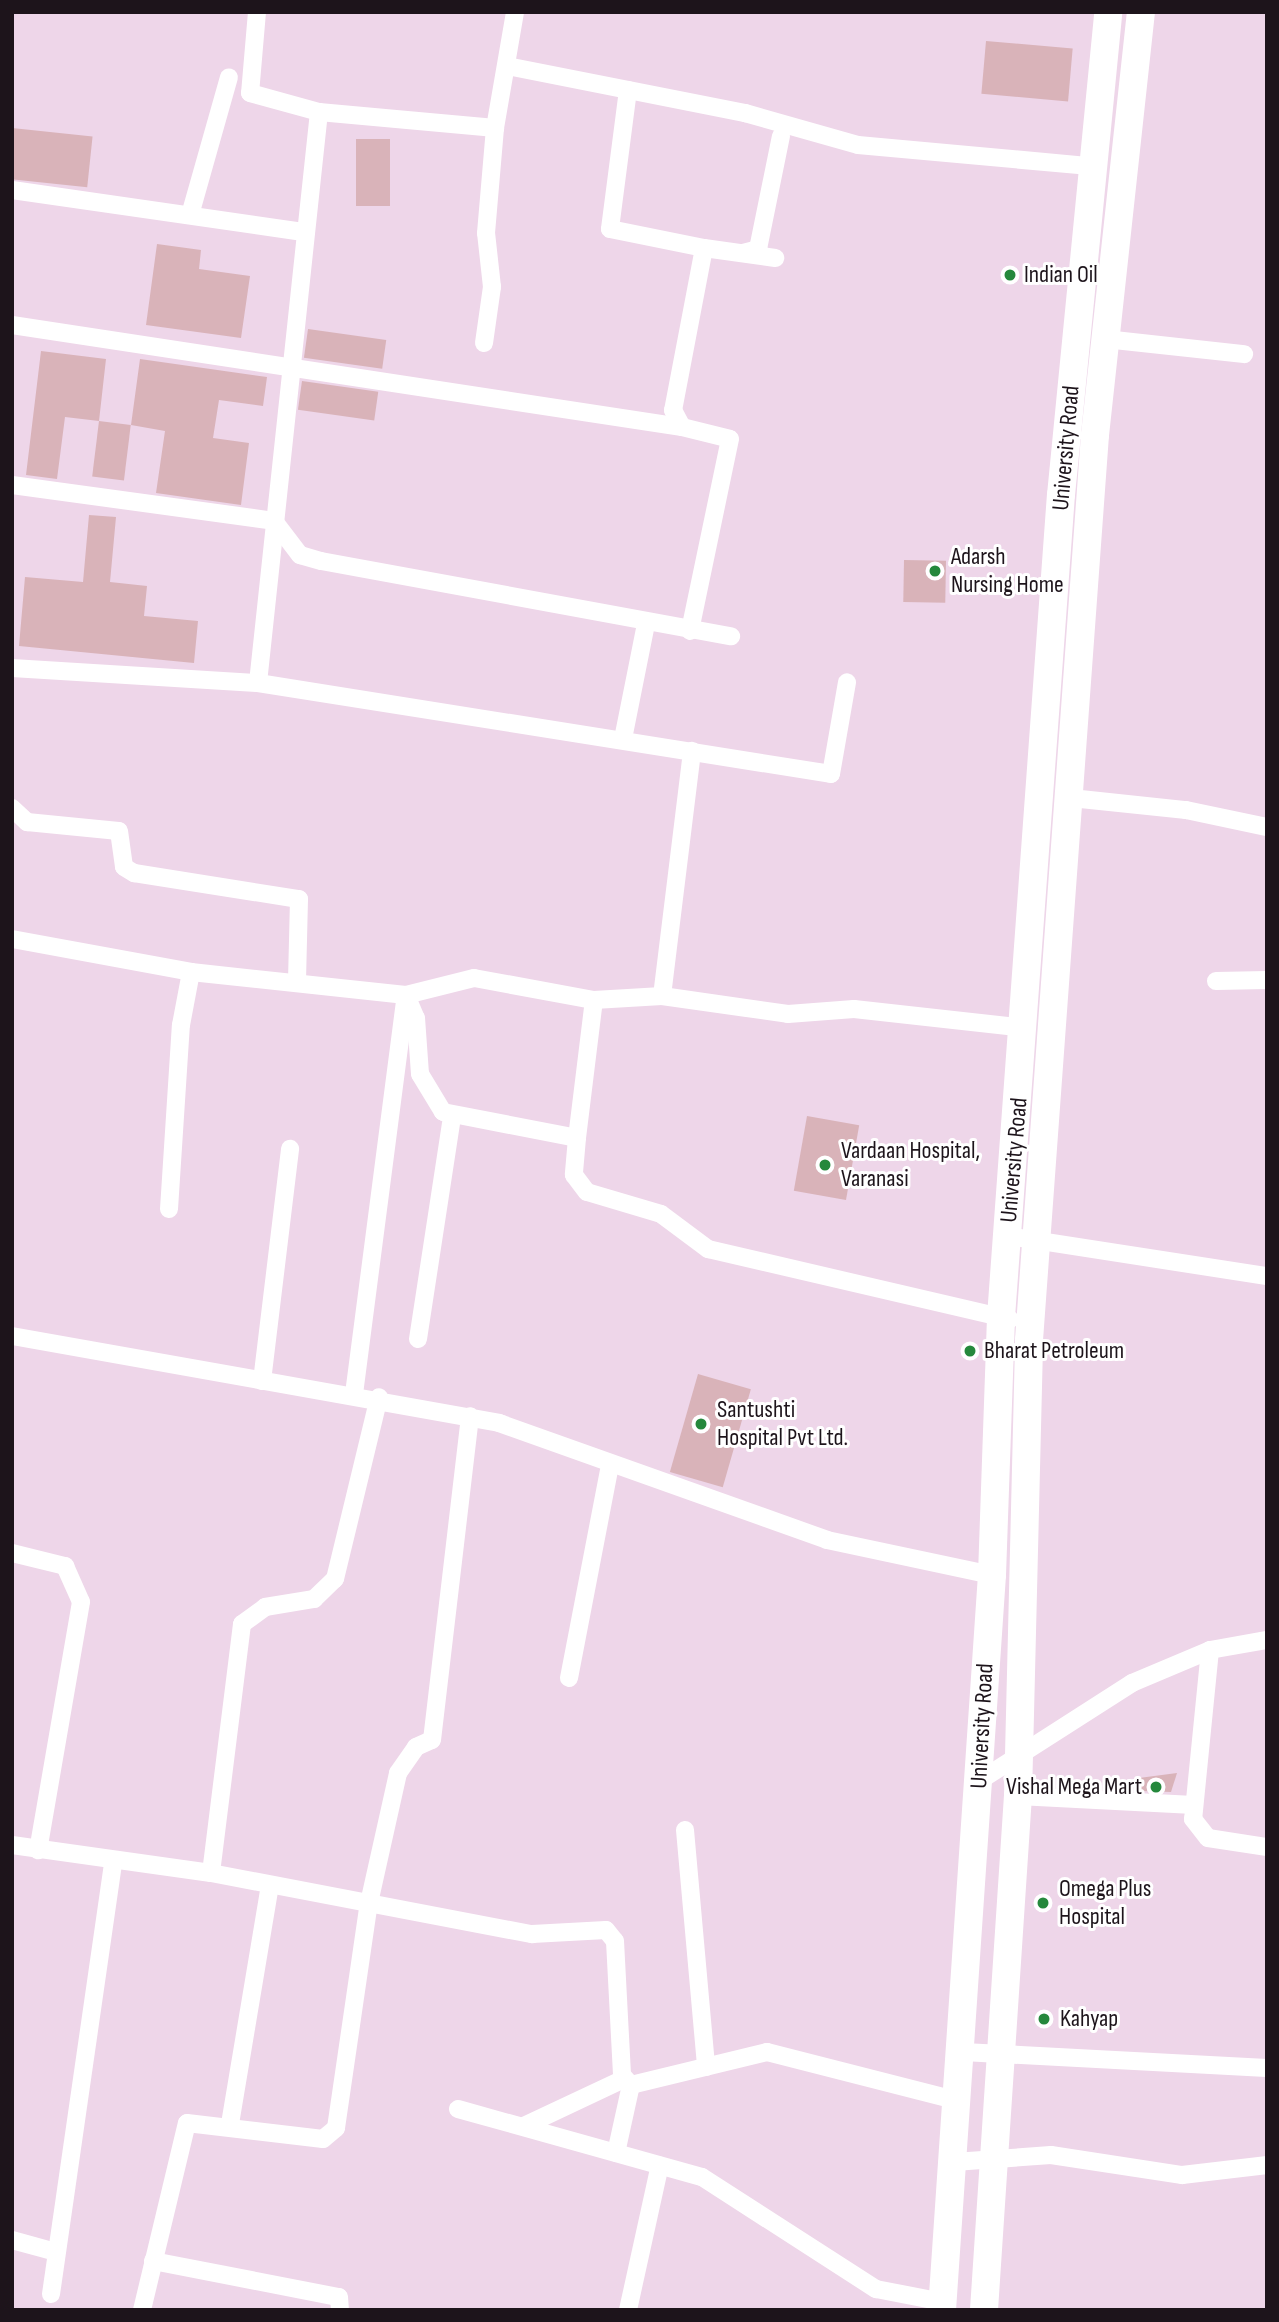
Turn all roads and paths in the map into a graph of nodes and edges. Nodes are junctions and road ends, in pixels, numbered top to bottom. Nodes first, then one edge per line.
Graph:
1 (257, 12) edge
2 (515, 12) edge
3 (1108, 12) edge
4 (1141, 12) edge
5 (507, 66) junction
6 (229, 77) dead end
7 (628, 90) junction
8 (319, 112) junction
9 (495, 128) junction
10 (781, 136) dead end
11 (1090, 166) junction
12 (12, 190) edge
13 (190, 215) junction
14 (305, 232) junction
15 (704, 248) junction
16 (743, 253) junction
17 (775, 258) dead end
18 (12, 325) edge
19 (1105, 339) junction
20 (484, 343) dead end
21 (1244, 354) dead end
22 (288, 367) junction
23 (682, 427) junction
24 (12, 485) edge
25 (274, 522) junction
26 (646, 624) junction
27 (690, 631) junction
28 (731, 636) dead end
29 (12, 668) edge
30 (847, 682) dead end
31 (258, 683) junction
32 (623, 739) junction
33 (692, 751) junction
34 (1071, 798) junction
35 (12, 808) edge
36 (1267, 827) edge
37 (12, 939) edge
38 (191, 972) junction
39 (298, 979) junction
40 (1267, 980) edge
41 (1216, 981) dead end
42 (406, 995) junction
43 (662, 996) junction
44 (594, 1000) junction
45 (1026, 1028) junction
46 (452, 1118) junction
47 (577, 1138) junction
48 (290, 1149) dead end
49 (169, 1209) dead end
50 (1008, 1236) junction
51 (1037, 1242) junction
52 (1267, 1276) edge
53 (1001, 1317) junction
54 (1031, 1323) junction
55 (12, 1336) edge
56 (418, 1339) dead end
57 (262, 1381) junction
58 (354, 1394) junction
59 (379, 1397) junction
60 (470, 1416) junction
61 (610, 1466) junction
62 (12, 1553) edge
63 (992, 1575) junction
64 (1267, 1640) edge
65 (1210, 1650) junction
66 (569, 1678) dead end
67 (1017, 1756) junction
68 (979, 1781) junction
69 (1018, 1796) junction
70 (1194, 1805) junction
71 (684, 1830) dead end
72 (12, 1845) edge
73 (1267, 1847) edge
74 (38, 1850) junction
75 (113, 1862) junction
76 (211, 1873) junction
77 (270, 1885) junction
78 (369, 1903) junction
79 (963, 2052) junction
80 (1003, 2054) junction
81 (706, 2067) junction
82 (1267, 2067) edge
83 (628, 2082) junction
84 (959, 2101) junction
85 (458, 2109) dead end
86 (230, 2124) junction
87 (524, 2126) junction
88 (617, 2152) junction
89 (994, 2159) junction
90 (954, 2162) junction
91 (660, 2165) junction
92 (1267, 2165) edge
93 (12, 2239) edge
94 (56, 2252) junction
95 (153, 2261) junction
96 (51, 2294) dead end
97 (943, 2306) edge
98 (142, 2310) edge
99 (340, 2310) edge
100 (628, 2310) edge
101 (984, 2310) edge

1 - 8 street
2 - 5 street
3 - 11 main road, University Road
4 - 19 main road
5 - 7 street
5 - 9 street
6 - 13 street
7 - 11 street
7 - 15 street
8 - 9 street
8 - 14 street
9 - 20 street
10 - 16 street
11 - 45 main road, University Road
12 - 13 street
13 - 14 street
14 - 22 street
15 - 16 street
15 - 23 street
16 - 17 street
18 - 22 street
19 - 21 street
19 - 34 main road
22 - 23 street
22 - 25 street
23 - 27 street
24 - 25 street
25 - 26 street
25 - 31 street
26 - 27 street
26 - 32 street
27 - 28 street
29 - 31 street
30 - 33 street
31 - 32 street
32 - 33 street
33 - 43 street
34 - 36 street
34 - 51 main road
35 - 39 street
37 - 38 street
38 - 39 street
38 - 49 street
39 - 42 street
40 - 41 street
42 - 44 street
42 - 46 street
42 - 58 street
43 - 44 street
43 - 45 street
44 - 47 street
45 - 50 main road, University Road
46 - 47 street
46 - 56 street
47 - 53 street
48 - 57 street
50 - 51 street
50 - 53 main road, University Road
51 - 52 street
51 - 54 main road
53 - 54 street
53 - 63 main road, University Road
54 - 67 main road
55 - 57 street
57 - 58 street
58 - 59 street
59 - 60 street
59 - 76 street
60 - 61 street
60 - 78 street
61 - 63 street
61 - 66 street
62 - 74 street
63 - 68 main road, University Road
64 - 65 street
65 - 67 street
65 - 70 street
67 - 68 street
67 - 69 main road
68 - 79 main road, University Road
69 - 70 street
69 - 80 main road
70 - 73 street
71 - 81 street
72 - 74 street
74 - 75 street
75 - 76 street
75 - 94 street
76 - 77 street
77 - 78 street
77 - 86 street
78 - 83 street
78 - 86 street
79 - 80 street
79 - 84 main road, University Road
80 - 82 street
80 - 89 main road
81 - 83 street
81 - 84 street
83 - 87 street
83 - 88 street
84 - 90 main road, University Road
85 - 87 street
86 - 95 street
87 - 88 street
88 - 91 street
89 - 90 street
89 - 92 street
89 - 101 main road
90 - 97 main road, University Road
91 - 97 street
91 - 100 street
93 - 94 street
94 - 96 street
95 - 98 street
95 - 99 street

